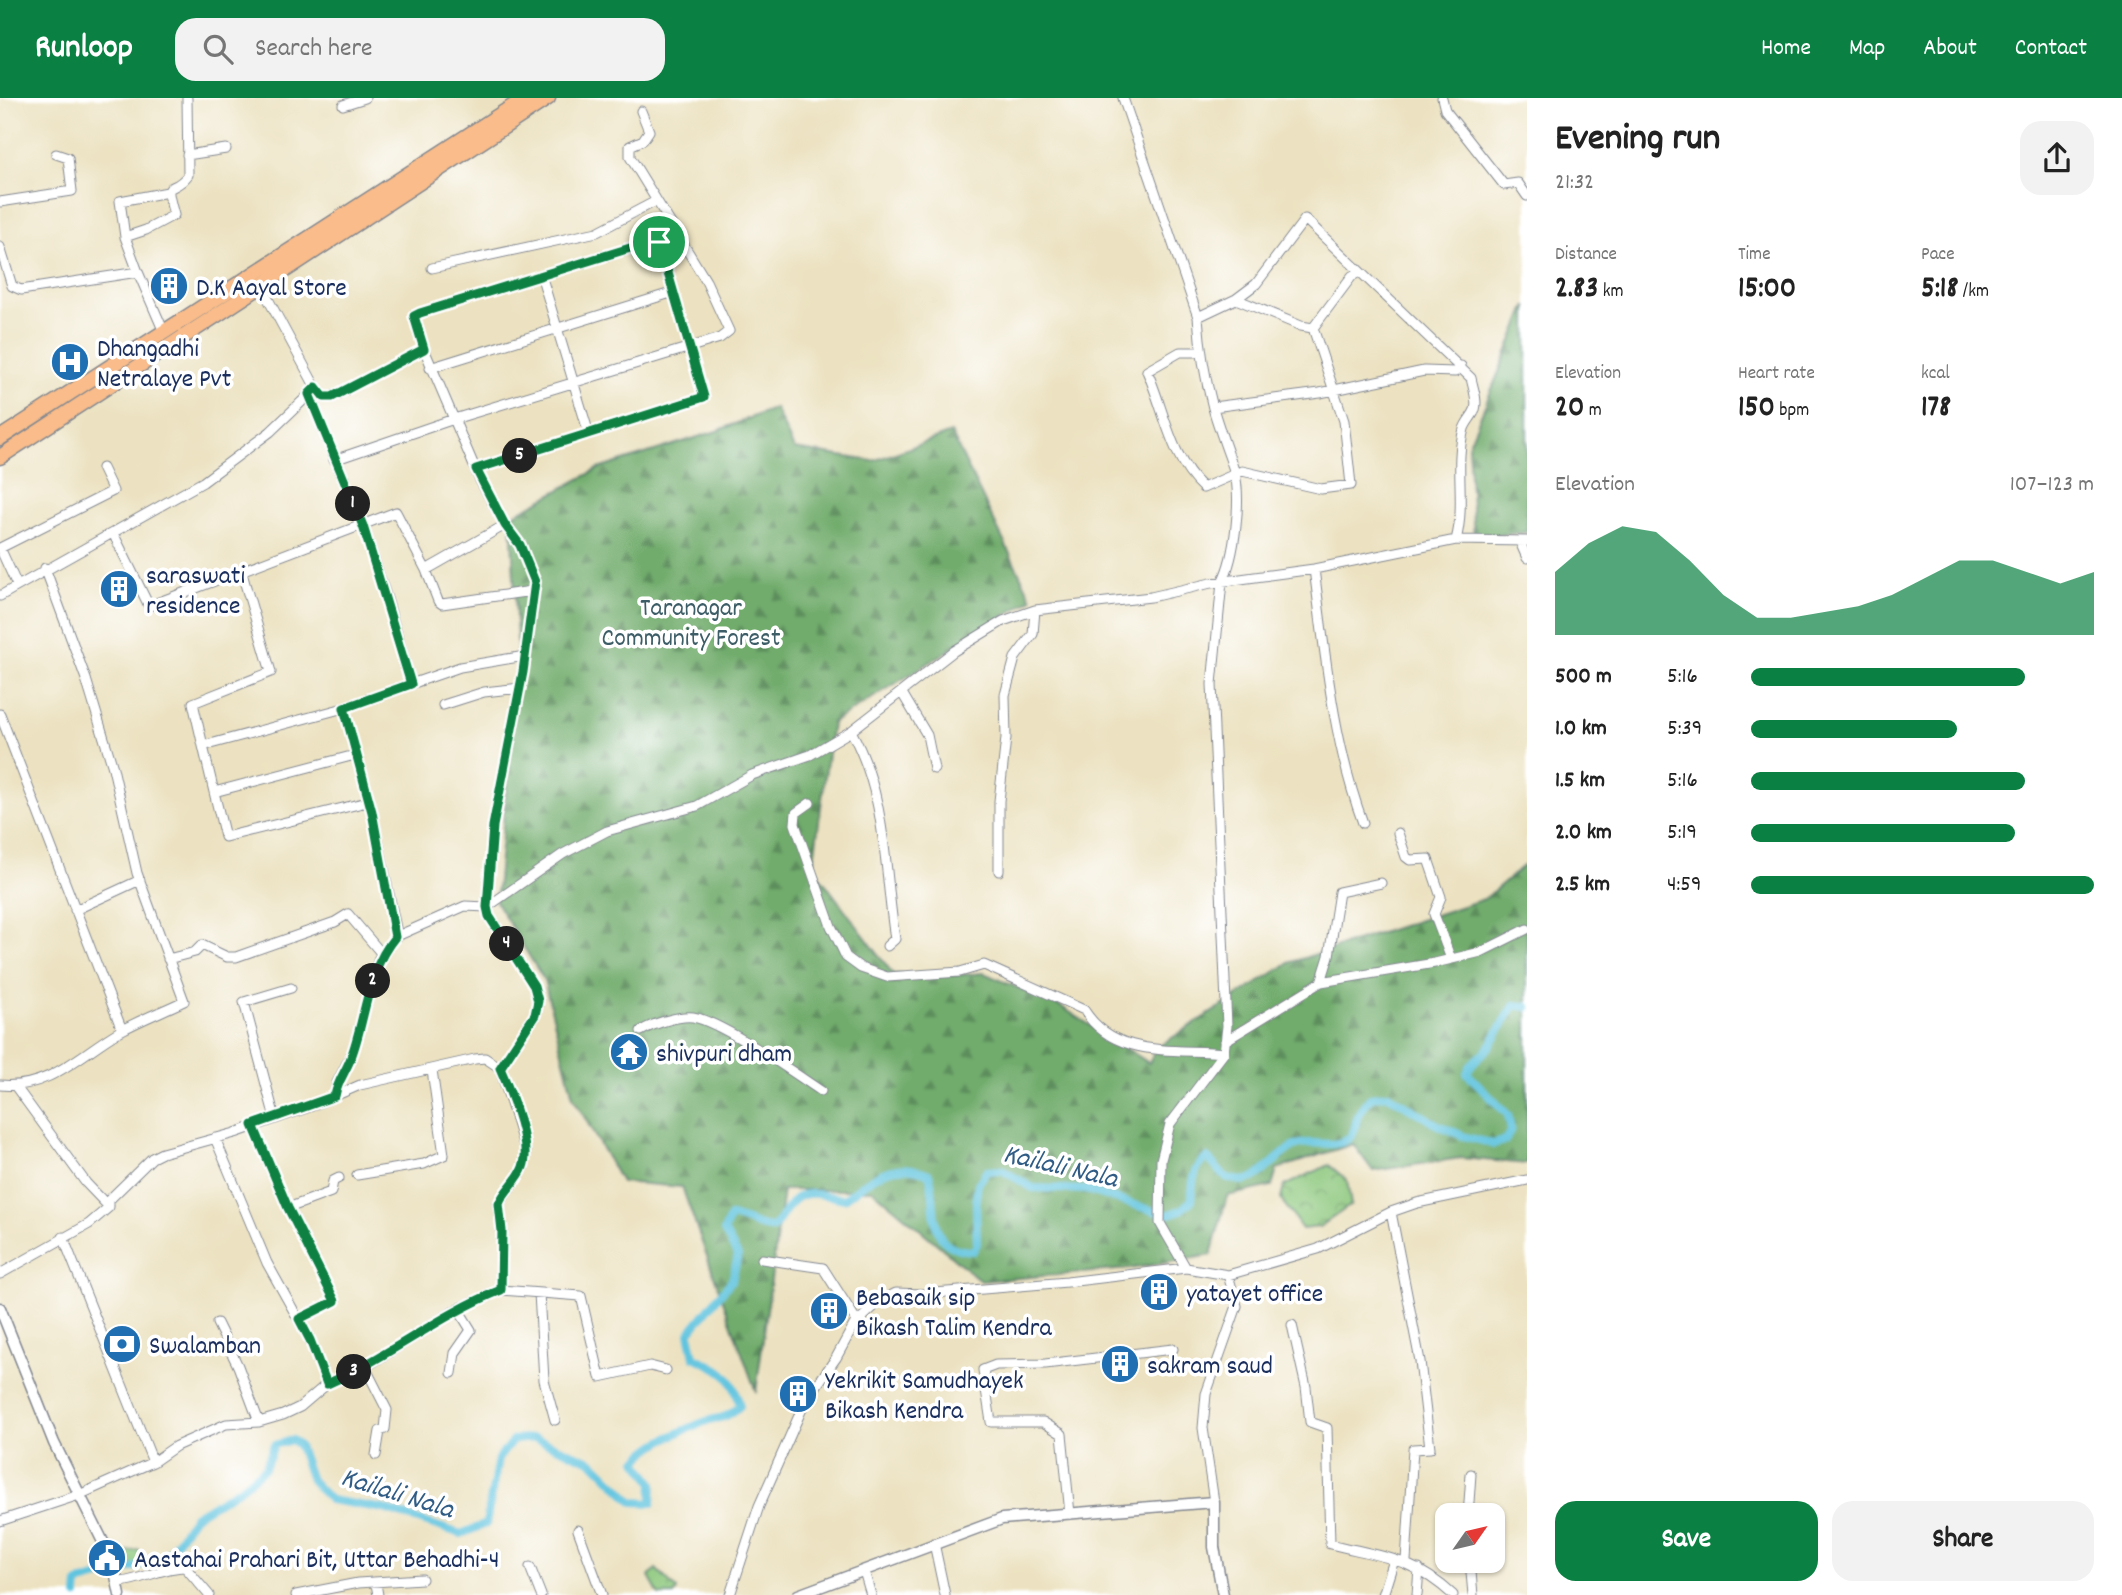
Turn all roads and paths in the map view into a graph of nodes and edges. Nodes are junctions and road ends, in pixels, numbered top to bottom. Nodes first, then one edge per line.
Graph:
1 (187, 98) edge
2 (365, 98) edge
3 (526, 98) edge
4 (548, 98) edge
5 (1123, 98) edge
6 (1441, 98) edge
7 (343, 105) dead end
8 (641, 111) dead end
9 (226, 149) dead end
10 (56, 154) dead end
11 (187, 155) junction
12 (168, 192) junction
13 (1527, 196) edge
14 (656, 201) junction
15 (0, 202) edge
16 (125, 237) junction
17 (0, 247) edge
18 (432, 268) dead end
19 (138, 272) junction
20 (254, 274) junction
21 (1362, 274) junction
22 (542, 278) junction
23 (262, 286) junction
24 (674, 292) junction
25 (1236, 299) junction
26 (1198, 317) junction
27 (1313, 328) junction
28 (555, 330) junction
29 (164, 332) junction
30 (689, 347) junction
31 (424, 349) junction
32 (1201, 352) junction
33 (1461, 366) junction
34 (430, 368) junction
35 (573, 384) junction
36 (1334, 390) junction
37 (312, 391) junction
38 (1213, 407) junction
39 (454, 419) junction
40 (589, 434) junction
41 (0, 438) edge
42 (0, 457) edge
43 (334, 460) junction
44 (102, 468) dead end
45 (476, 469) junction
46 (1234, 472) junction
47 (505, 525) junction
48 (363, 526) junction
49 (113, 533) junction
50 (1456, 540) junction
51 (1524, 541) edge
52 (0, 548) edge
53 (1527, 558) edge
54 (45, 568) junction
55 (1314, 569) junction
56 (241, 570) junction
57 (426, 570) junction
58 (1222, 582) junction
59 (17, 585) junction
60 (533, 592) junction
61 (0, 596) edge
62 (1035, 610) junction
63 (525, 656) junction
64 (411, 684) junction
65 (520, 688) junction
66 (902, 693) junction
67 (443, 705) dead end
68 (344, 708) junction
69 (0, 714) edge
70 (851, 731) junction
71 (202, 746) junction
72 (355, 755) junction
73 (934, 769) dead end
74 (214, 792) junction
75 (367, 802) junction
76 (810, 803) dead end
77 (1363, 823) dead end
78 (1398, 833) dead end
79 (999, 872) dead end
80 (140, 880) junction
81 (1381, 883) dead end
82 (487, 907) junction
83 (75, 910) junction
84 (1527, 929) edge
85 (395, 937) junction
86 (887, 946) dead end
87 (382, 954) junction
88 (168, 959) junction
89 (1451, 959) junction
90 (1321, 982) junction
91 (291, 988) dead end
92 (122, 1030) junction
93 (641, 1031) dead end
94 (1225, 1041) junction
95 (1224, 1053) junction
96 (500, 1068) junction
97 (432, 1070) junction
98 (0, 1085) edge
99 (16, 1087) junction
100 (821, 1091) dead end
101 (335, 1096) junction
102 (275, 1118) junction
103 (253, 1125) junction
104 (215, 1138) junction
105 (357, 1175) dead end
106 (339, 1178) dead end
107 (1527, 1180) edge
108 (109, 1207) junction
109 (288, 1208) junction
110 (1391, 1212) junction
111 (63, 1237) junction
112 (762, 1259) dead end
113 (1186, 1268) junction
114 (0, 1274) edge
115 (1228, 1275) junction
116 (501, 1290) junction
117 (539, 1293) junction
118 (0, 1308) edge
119 (458, 1309) junction
120 (299, 1319) junction
121 (217, 1323) dead end
122 (858, 1323) junction
123 (1292, 1325) dead end
124 (1173, 1349) dead end
125 (365, 1367) junction
126 (666, 1370) dead end
127 (452, 1373) dead end
128 (327, 1384) junction
129 (555, 1420) dead end
130 (259, 1422) junction
131 (376, 1455) dead end
132 (153, 1462) junction
133 (1471, 1474) dead end
134 (79, 1495) junction
135 (1214, 1502) junction
136 (1469, 1503) edge
137 (1070, 1514) junction
138 (0, 1521) edge
139 (578, 1530) dead end
140 (934, 1544) junction
141 (1394, 1560) junction
142 (1406, 1561) junction
143 (530, 1566) dead end
144 (1419, 1569) junction
145 (864, 1571) junction
146 (1471, 1573) edge
147 (422, 1579) dead end
148 (119, 1581) junction
149 (376, 1584) junction
150 (121, 1595) edge
151 (209, 1595) edge
152 (296, 1595) edge
153 (378, 1595) edge
154 (541, 1595) edge
155 (602, 1595) edge
156 (730, 1595) edge
157 (798, 1595) edge
158 (871, 1595) edge
159 (945, 1595) edge
160 (1223, 1595) edge
161 (1383, 1595) edge
162 (1417, 1595) edge
163 (1453, 1595) edge
164 (1473, 1595) edge

1 - 11 street
2 - 7 street
3 - 20 highway
4 - 23 highway
5 - 26 street
6 - 13 street
8 - 14 street
9 - 11 street
10 - 15 street
11 - 12 street
12 - 16 street
12 - 16 street
14 - 18 street
14 - 30 street
16 - 19 street
17 - 19 street
19 - 29 street
20 - 23 street
20 - 29 highway
21 - 25 street
21 - 27 street
21 - 33 street
22 - 24 street
22 - 28 street
22 - 31 street
23 - 37 street
23 - 42 highway
24 - 28 street
24 - 30 street
25 - 26 street
25 - 27 street
26 - 32 street
27 - 36 street
28 - 34 street
28 - 35 street
29 - 41 highway
30 - 35 street
30 - 40 street
31 - 34 street
31 - 37 street
32 - 38 street
32 - 46 street
33 - 36 street
33 - 50 street
34 - 39 street
35 - 39 street
35 - 40 street
36 - 38 street
36 - 46 street
37 - 43 street
37 - 49 street
38 - 46 street
39 - 43 street
39 - 45 street
40 - 45 street
43 - 48 street
44 - 52 street
45 - 47 street
46 - 58 street
47 - 57 street
47 - 60 street
48 - 56 street
48 - 57 street
48 - 64 street
49 - 54 street
49 - 56 street
50 - 51 street
50 - 55 street
51 - 53 street
52 - 59 street
54 - 59 street
54 - 80 street
55 - 58 street
55 - 77 street
56 - 71 street
57 - 60 street
58 - 62 street
58 - 94 street
59 - 61 street
60 - 63 street
62 - 66 street
62 - 79 street
63 - 64 street
63 - 65 street
64 - 68 street
65 - 67 street
65 - 82 street
66 - 70 street
66 - 73 street
68 - 71 street
68 - 72 street
69 - 83 street
70 - 82 street
70 - 86 street
71 - 74 street
72 - 74 street
72 - 75 street
74 - 75 street
75 - 85 street
76 - 95 street
78 - 89 street
80 - 83 street
80 - 88 street
81 - 90 street
82 - 85 street
82 - 96 street
83 - 92 street
84 - 89 street
85 - 87 street
87 - 88 street
87 - 101 street
88 - 92 street
89 - 90 street
90 - 94 street
91 - 102 street
92 - 99 street
93 - 100 street
94 - 95 street
95 - 113 street
96 - 97 street
96 - 116 street
97 - 101 street
97 - 105 street
98 - 99 street
99 - 108 street
101 - 102 street
102 - 103 street
103 - 104 street
103 - 109 street
104 - 108 street
104 - 120 street
106 - 109 street
107 - 110 street
108 - 111 street
109 - 120 street
110 - 115 street
110 - 142 street
111 - 114 street
111 - 132 street
112 - 122 street
113 - 115 street
113 - 122 street
115 - 135 street
116 - 117 street
116 - 119 street
117 - 126 street
117 - 129 street
118 - 134 street
119 - 125 street
119 - 127 street
120 - 128 street
121 - 130 street
122 - 156 street
123 - 141 street
124 - 137 street
125 - 128 street
125 - 131 street
128 - 130 street
130 - 132 street
132 - 134 street
133 - 136 street
134 - 138 street
134 - 148 street
135 - 137 street
135 - 160 street
137 - 140 street
139 - 155 street
140 - 145 street
140 - 159 street
141 - 142 street
141 - 161 street
142 - 144 street
143 - 154 street
144 - 162 street
144 - 163 street
145 - 157 street
145 - 158 street
146 - 164 street
147 - 149 street
148 - 150 street
148 - 151 street
149 - 152 street
149 - 153 street

